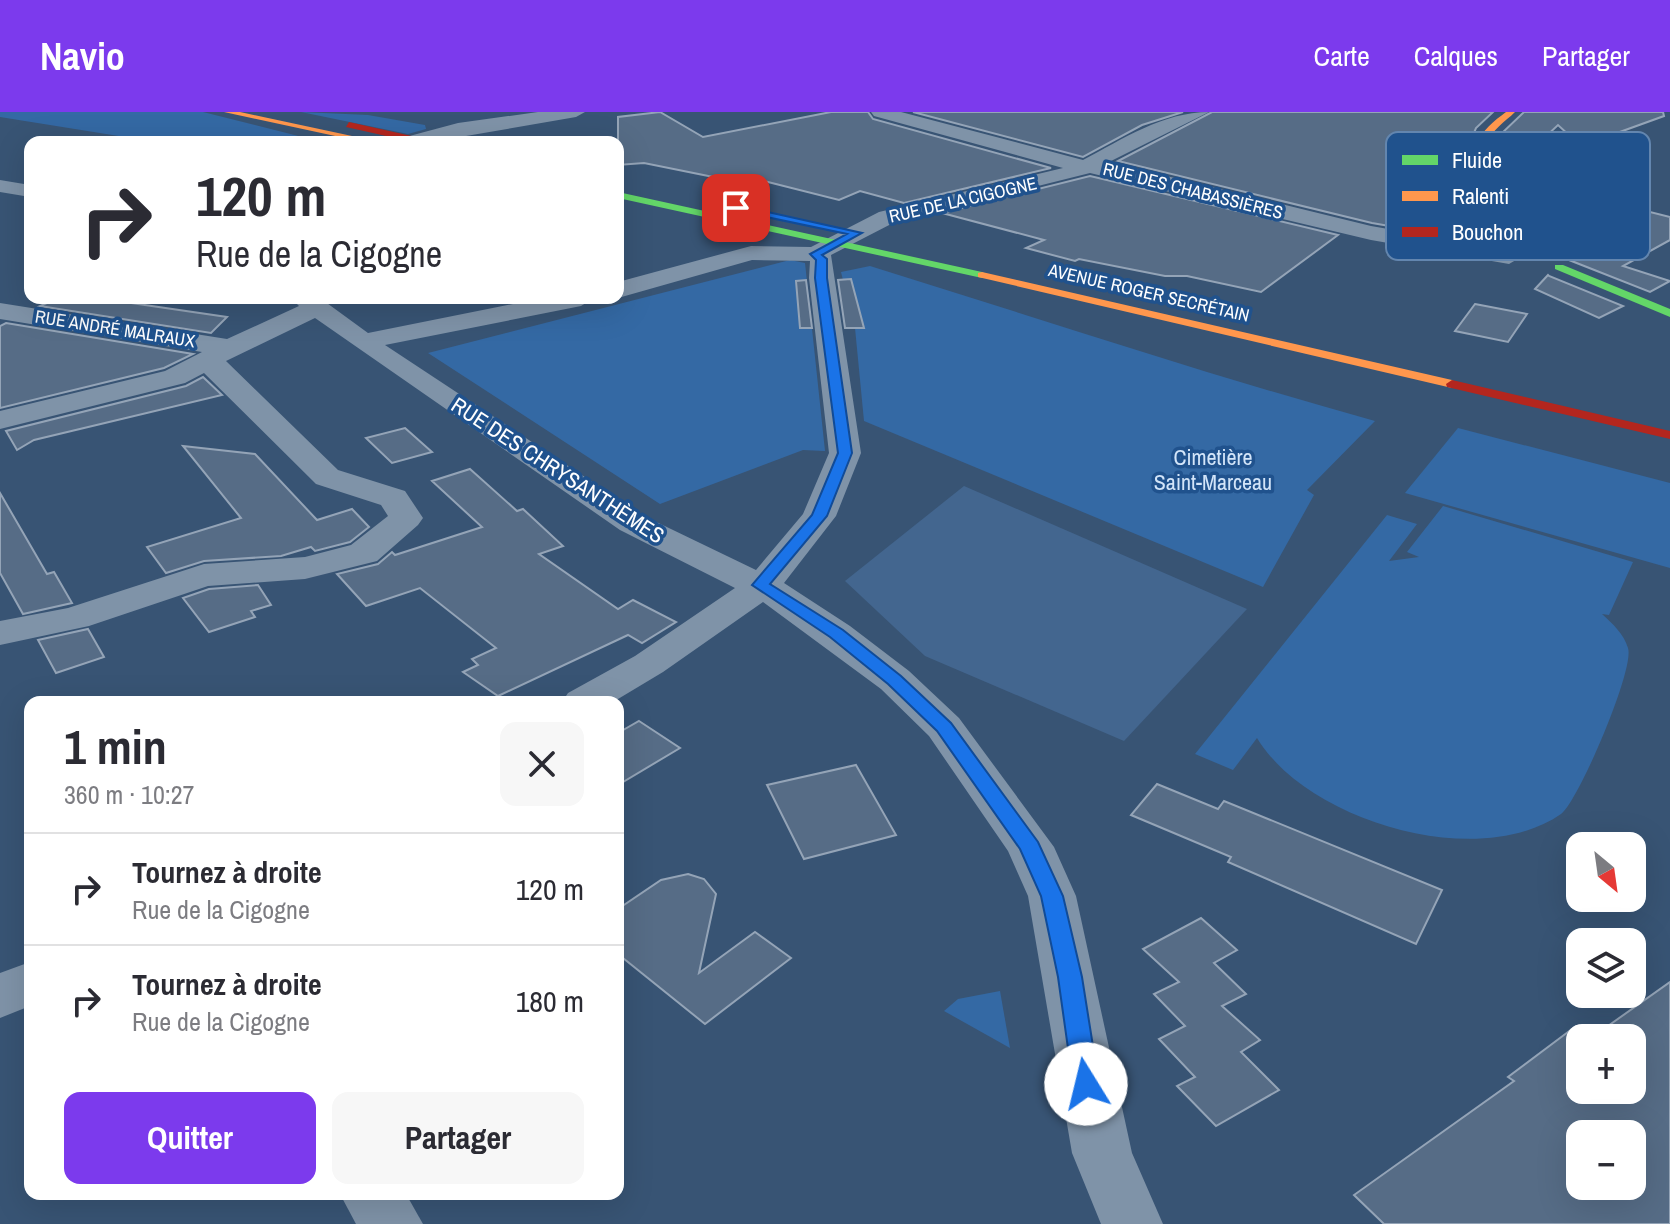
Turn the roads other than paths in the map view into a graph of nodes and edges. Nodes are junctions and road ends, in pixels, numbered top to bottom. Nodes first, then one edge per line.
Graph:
1 (231, 112) edge
2 (282, 112) edge
3 (576, 112) edge
4 (880, 112) edge
5 (1200, 112) edge
6 (1511, 112) edge
7 (1487, 132) edge
8 (311, 136) edge
9 (347, 136) edge
10 (394, 136) edge
11 (434, 136) edge
12 (1088, 167) junction
13 (624, 185) edge
14 (0, 186) edge
15 (24, 190) edge
16 (624, 196) edge
17 (1386, 236) edge
18 (836, 243) junction
19 (1515, 260) edge
20 (1564, 260) edge
21 (1559, 267) junction
22 (624, 288) edge
23 (309, 304) edge
24 (312, 304) edge
25 (551, 304) edge
26 (0, 311) edge
27 (1670, 313) edge
28 (362, 342) junction
29 (215, 356) junction
30 (1393, 371) junction
31 (1670, 417) edge
32 (0, 420) edge
33 (1670, 435) edge
34 (1670, 450) edge
35 (761, 585) junction
36 (0, 633) edge
37 (593, 696) edge
38 (24, 985) edge
39 (0, 997) edge
40 (374, 1200) edge
41 (392, 1224) edge
42 (1132, 1224) edge

1 - 8 main road
1 - 9 main road
2 - 10 main road
3 - 11 street
4 - 12 street, RUE DES CHABASSIÈRES
5 - 12 street, RUE DE LA CIGOGNE
6 - 7 main road
12 - 17 street, RUE DES CHABASSIÈRES
12 - 18 street, RUE DE LA CIGOGNE
13 - 18 main road, AVENUE ROGER SECRÉTAIN
14 - 15 street
16 - 18 main road, AVENUE ROGER SECRÉTAIN
18 - 22 street
18 - 30 main road, AVENUE ROGER SECRÉTAIN
18 - 31 main road, AVENUE ROGER SECRÉTAIN
18 - 35 street
19 - 21 main road
20 - 21 main road
21 - 27 main road
23 - 29 street
24 - 28 street, RUE DES CHRYSANTHÈMES
25 - 28 street
26 - 29 street, RUE ANDRÉ MALRAUX
28 - 35 street, RUE DES CHRYSANTHÈMES
29 - 32 street
29 - 36 street, RUE ANDRÉ MALRAUX
30 - 33 main road, AVENUE ROGER SECRÉTAIN
30 - 34 main road
35 - 37 street
35 - 42 street, RUE DES CHRYSANTHÈMES
38 - 39 street
40 - 41 street

